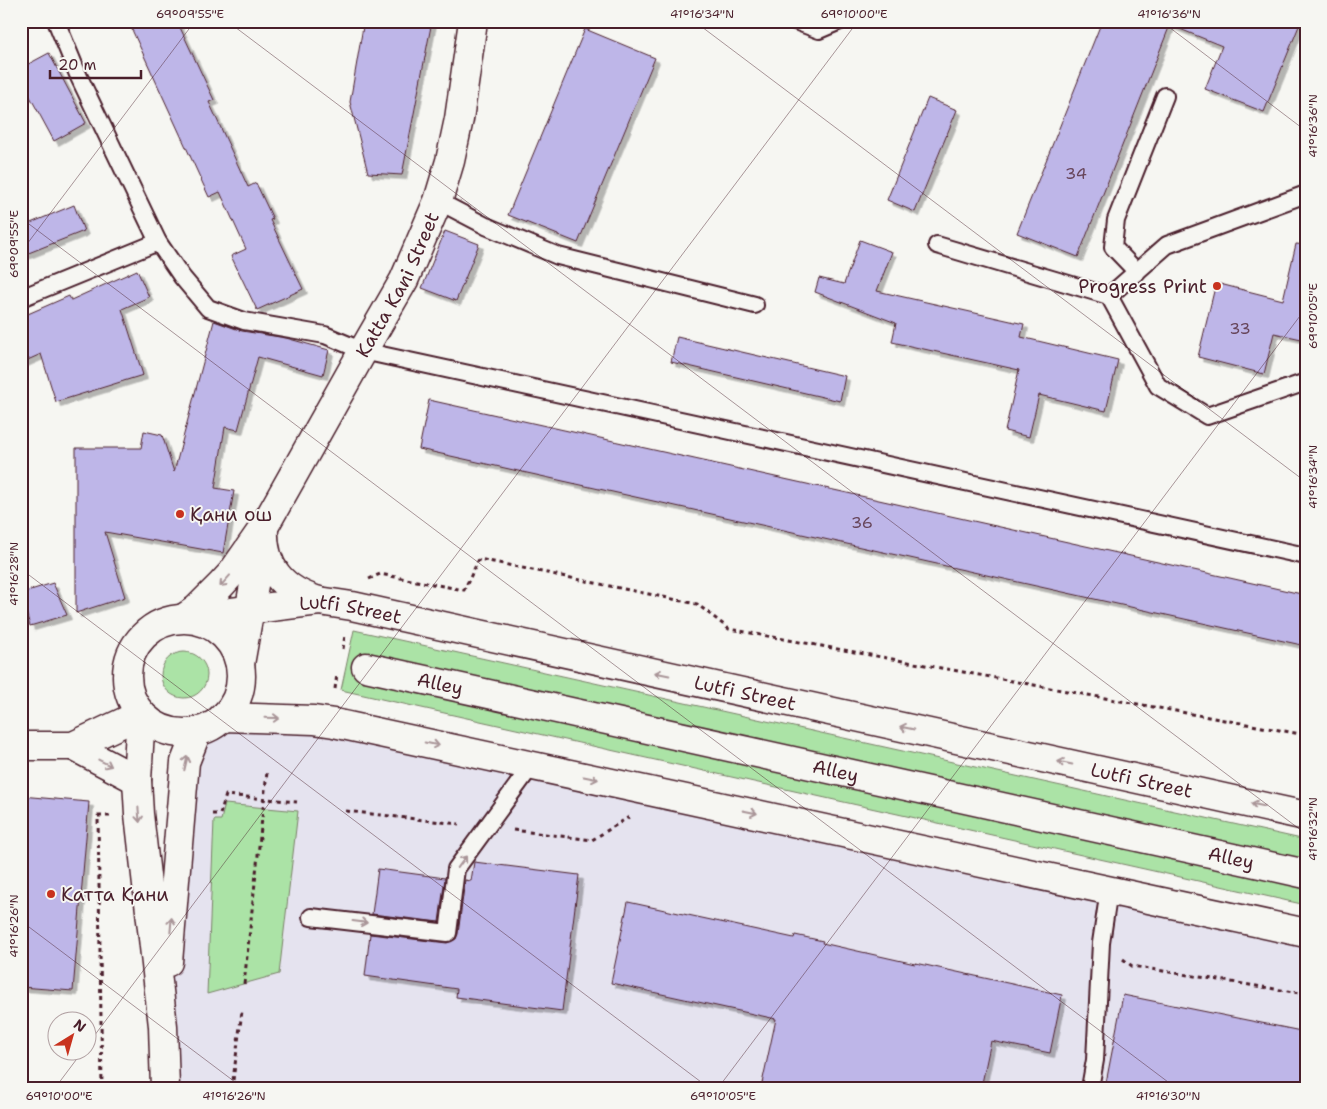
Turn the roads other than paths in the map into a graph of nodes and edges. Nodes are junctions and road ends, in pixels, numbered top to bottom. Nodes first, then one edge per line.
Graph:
1 (56, 21) edge
2 (473, 21) edge
3 (795, 21) edge
4 (840, 21) edge
5 (1165, 96) dead end
6 (1306, 194) edge
7 (438, 202) junction
8 (158, 242) junction
9 (938, 245) dead end
10 (1137, 272) junction
11 (1109, 296) junction
12 (21, 298) edge
13 (756, 305) dead end
14 (363, 351) junction
15 (1306, 382) edge
16 (264, 527) junction
17 (1306, 556) edge
18 (319, 601) junction
19 (250, 609) junction
20 (184, 618) junction
21 (240, 664) junction
22 (366, 667) dead end
23 (141, 714) junction
24 (223, 717) junction
25 (196, 734) junction
26 (21, 746) edge
27 (73, 746) junction
28 (532, 766) junction
29 (137, 780) junction
30 (1306, 816) edge
31 (1306, 874) edge
32 (1109, 890) junction
33 (311, 916) dead end
34 (1306, 933) edge
35 (163, 1026) junction
36 (165, 1088) edge
37 (1090, 1088) edge

1 - 8 lane
2 - 7 main road, Katta Kani Street
3 - 4 lane
5 - 10 lane
6 - 10 lane
7 - 13 lane
7 - 14 main road, Katta Kani Street
8 - 12 lane
8 - 14 lane
9 - 11 lane
10 - 11 lane
11 - 15 lane
14 - 16 main road, Katta Kani Street
14 - 17 lane
16 - 18 main road
16 - 19 main road, Katta Kani Street
16 -> 20 main road, Katta Kani Street
18 - 19 main road, Lutfi Street
30 -> 18 main road, Lutfi Street
19 - 20 main road, Lutfi Street
19 - 21 main road, Katta Kani Street
20 - 21 main road
20 - 23 main road
21 - 24 main road
22 - 31 main road, Alley
23 - 25 main road
23 - 27 main road
23 - 29 main road
24 - 25 main road
24 -> 28 main road
35 -> 25 main road
26 - 27 main road
27 -> 29 main road
28 -> 32 main road
33 -> 28 lane
29 -> 35 main road
32 - 34 main road
32 - 37 lane
35 - 36 main road

